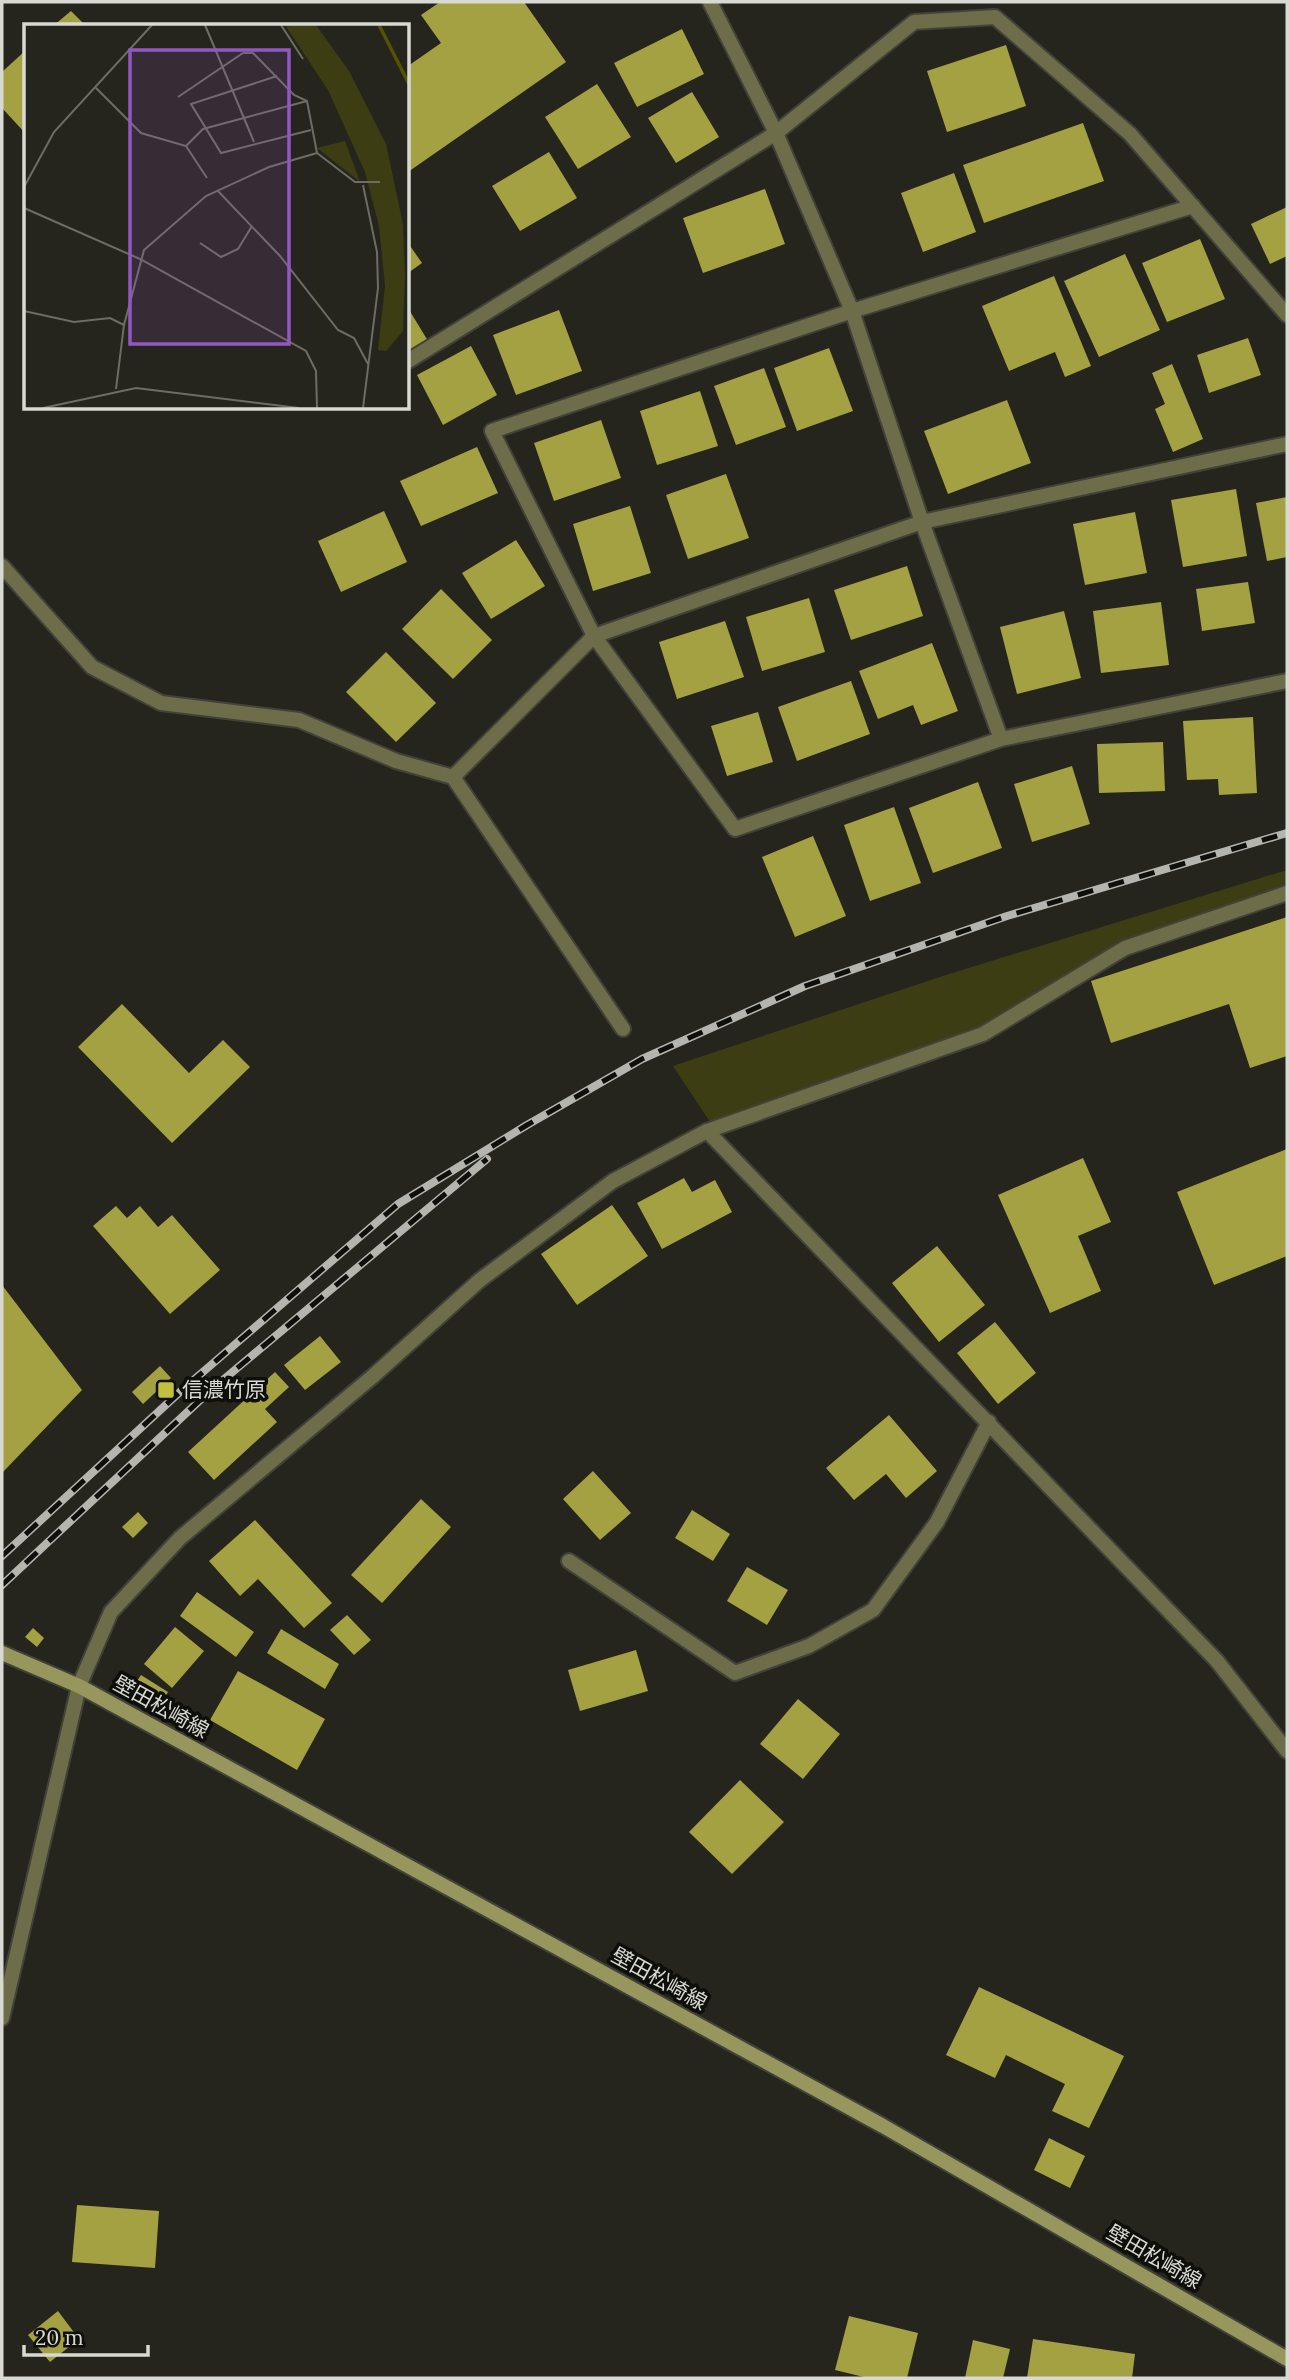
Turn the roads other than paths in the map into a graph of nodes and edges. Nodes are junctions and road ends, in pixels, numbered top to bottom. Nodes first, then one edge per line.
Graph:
1 (710, 2) edge
2 (776, 133) junction
3 (1193, 206) junction
4 (852, 311) junction
5 (1287, 315) edge
6 (410, 360) edge
7 (1287, 444) edge
8 (922, 522) junction
9 (2, 566) edge
10 (594, 636) junction
11 (1287, 681) edge
12 (1001, 739) junction
13 (453, 777) junction
14 (1287, 893) edge
15 (623, 1029) dead end
16 (707, 1131) junction
17 (989, 1422) junction
18 (569, 1561) dead end
19 (2, 1653) edge
20 (79, 1686) junction
21 (1287, 1751) edge
22 (2, 2018) edge
23 (1287, 2358) edge

1 - 2 street
2 - 3 street
2 - 4 street
2 - 6 street
3 - 4 street
3 - 5 street
4 - 8 street
4 - 10 street
7 - 8 street
8 - 10 street
8 - 12 street
9 - 13 street
10 - 12 street
10 - 13 street
11 - 12 street
13 - 15 street
14 - 16 street
16 - 17 street
16 - 20 street
17 - 18 street
17 - 21 street
19 - 20 main road, 壁田松崎線
20 - 22 street
20 - 23 main road, 壁田松崎線

